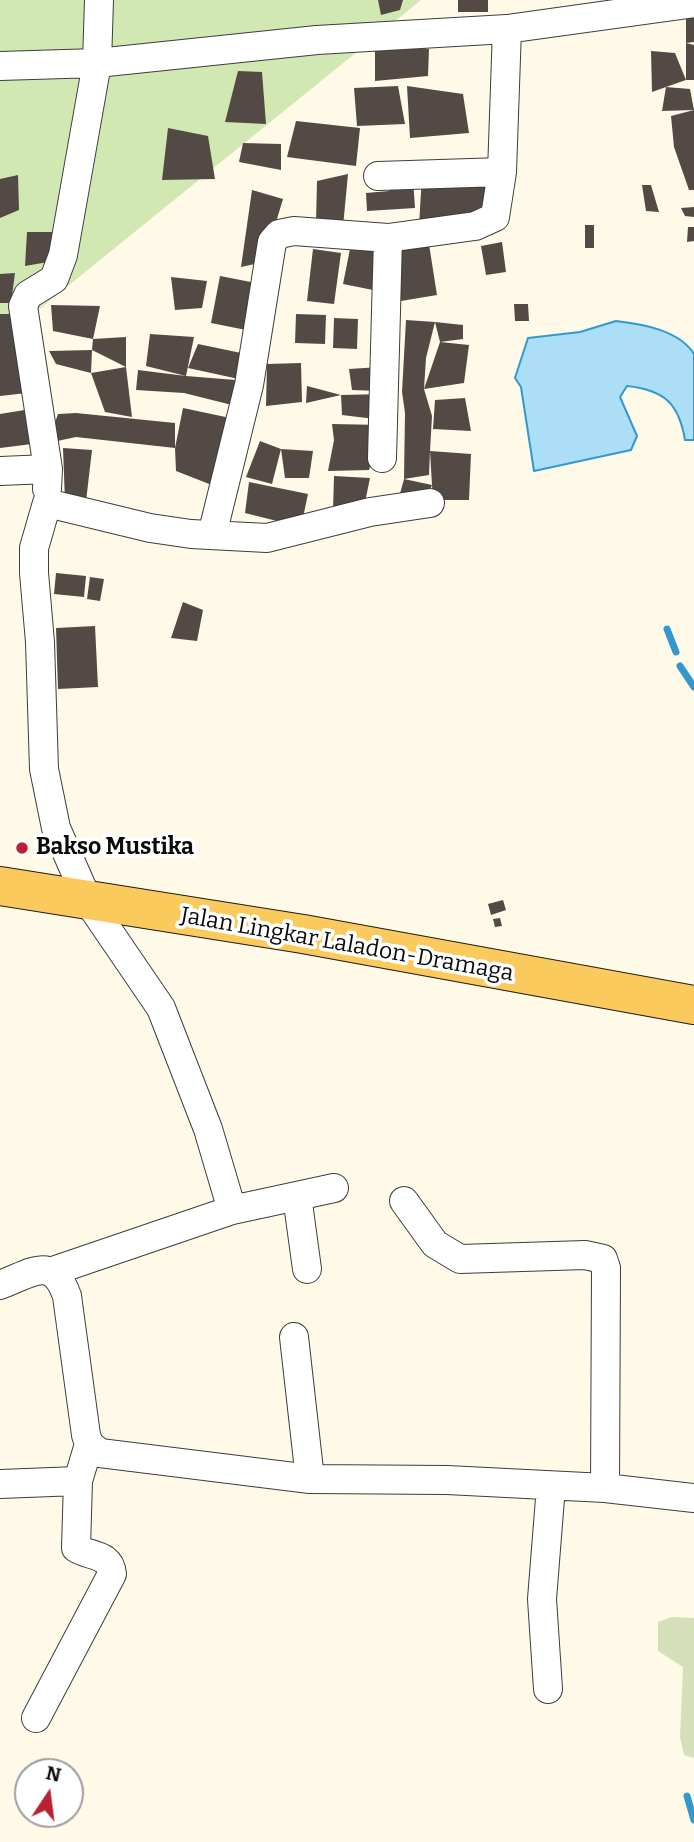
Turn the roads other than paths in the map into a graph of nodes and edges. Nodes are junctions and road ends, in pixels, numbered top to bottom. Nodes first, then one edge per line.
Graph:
1 (99, 0) edge
2 (694, 3) edge
3 (507, 29) junction
4 (97, 63) junction
5 (0, 66) edge
6 (502, 172) junction
7 (378, 176) dead end
8 (388, 238) junction
9 (382, 458) dead end
10 (48, 469) junction
11 (0, 471) edge
12 (47, 503) junction
13 (430, 503) dead end
14 (212, 535) junction
15 (0, 886) edge
16 (88, 901) junction
17 (694, 1006) edge
18 (334, 1188) dead end
19 (297, 1196) junction
20 (404, 1201) dead end
21 (232, 1210) junction
22 (307, 1269) dead end
23 (53, 1271) junction
24 (0, 1284) edge
25 (295, 1337) dead end
26 (89, 1444) junction
27 (310, 1479) junction
28 (78, 1482) junction
29 (0, 1484) edge
30 (551, 1486) junction
31 (605, 1488) junction
32 (694, 1498) edge
33 (548, 1689) dead end
34 (36, 1718) dead end

1 - 4 street
2 - 3 street
3 - 4 street
3 - 6 street
4 - 5 street
4 - 10 street
6 - 7 street
6 - 8 street
8 - 9 street
8 - 14 street
10 - 11 street
10 - 12 street
12 - 14 street
12 - 16 street
13 - 14 street
15 - 16 main road, Jalan Lingkar Laladon-Dramaga
16 - 17 main road, Jalan Lingkar Laladon-Dramaga
16 - 21 street
18 - 19 street
19 - 21 street
19 - 22 street
20 - 31 street
21 - 23 street
23 - 24 street
23 - 26 street
25 - 27 street
26 - 27 street
26 - 28 street
27 - 30 street
28 - 29 street
28 - 34 street
30 - 31 street
30 - 33 street
31 - 32 street

